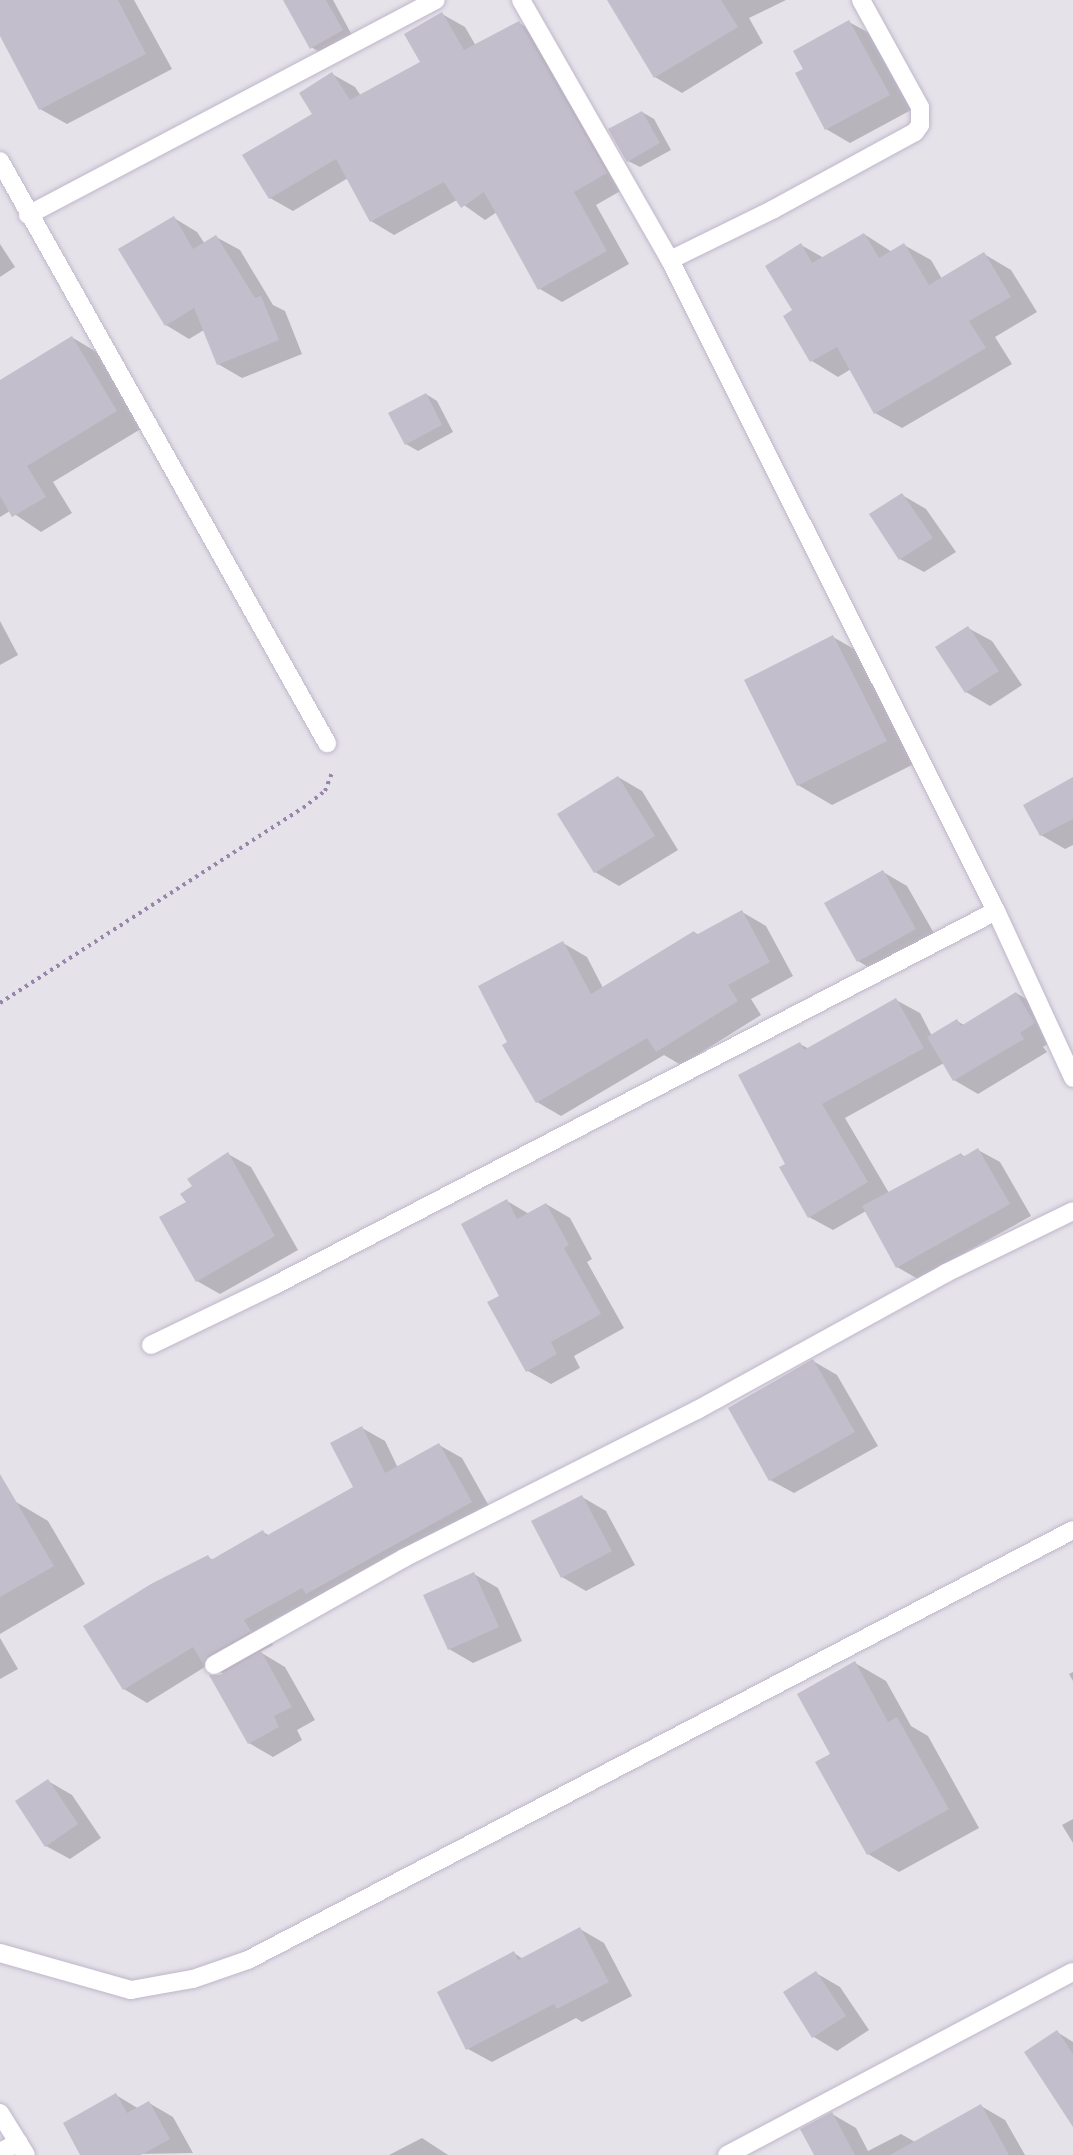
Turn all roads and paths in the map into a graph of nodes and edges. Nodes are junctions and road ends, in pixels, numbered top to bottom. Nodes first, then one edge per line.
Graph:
1 (436, 0) edge
2 (521, 0) edge
3 (861, 0) edge
4 (0, 161) edge
5 (28, 215) junction
6 (670, 261) junction
7 (327, 743) joint
8 (996, 911) junction
9 (0, 1003) edge
10 (1073, 1078) edge
11 (1073, 1211) edge
12 (151, 1345) dead end
13 (1073, 1530) edge
14 (214, 1665) dead end
15 (0, 1953) edge
16 (1073, 1972) edge
17 (0, 2113) edge
18 (22, 2149) edge
19 (0, 2152) edge
20 (727, 2155) edge

1 - 5 street
2 - 6 street
3 - 6 street
4 - 5 street
5 - 7 street
6 - 8 street
7 - 9 path
8 - 10 street
8 - 12 street
11 - 14 street
13 - 15 street
16 - 20 street
17 - 18 street
18 - 19 street

